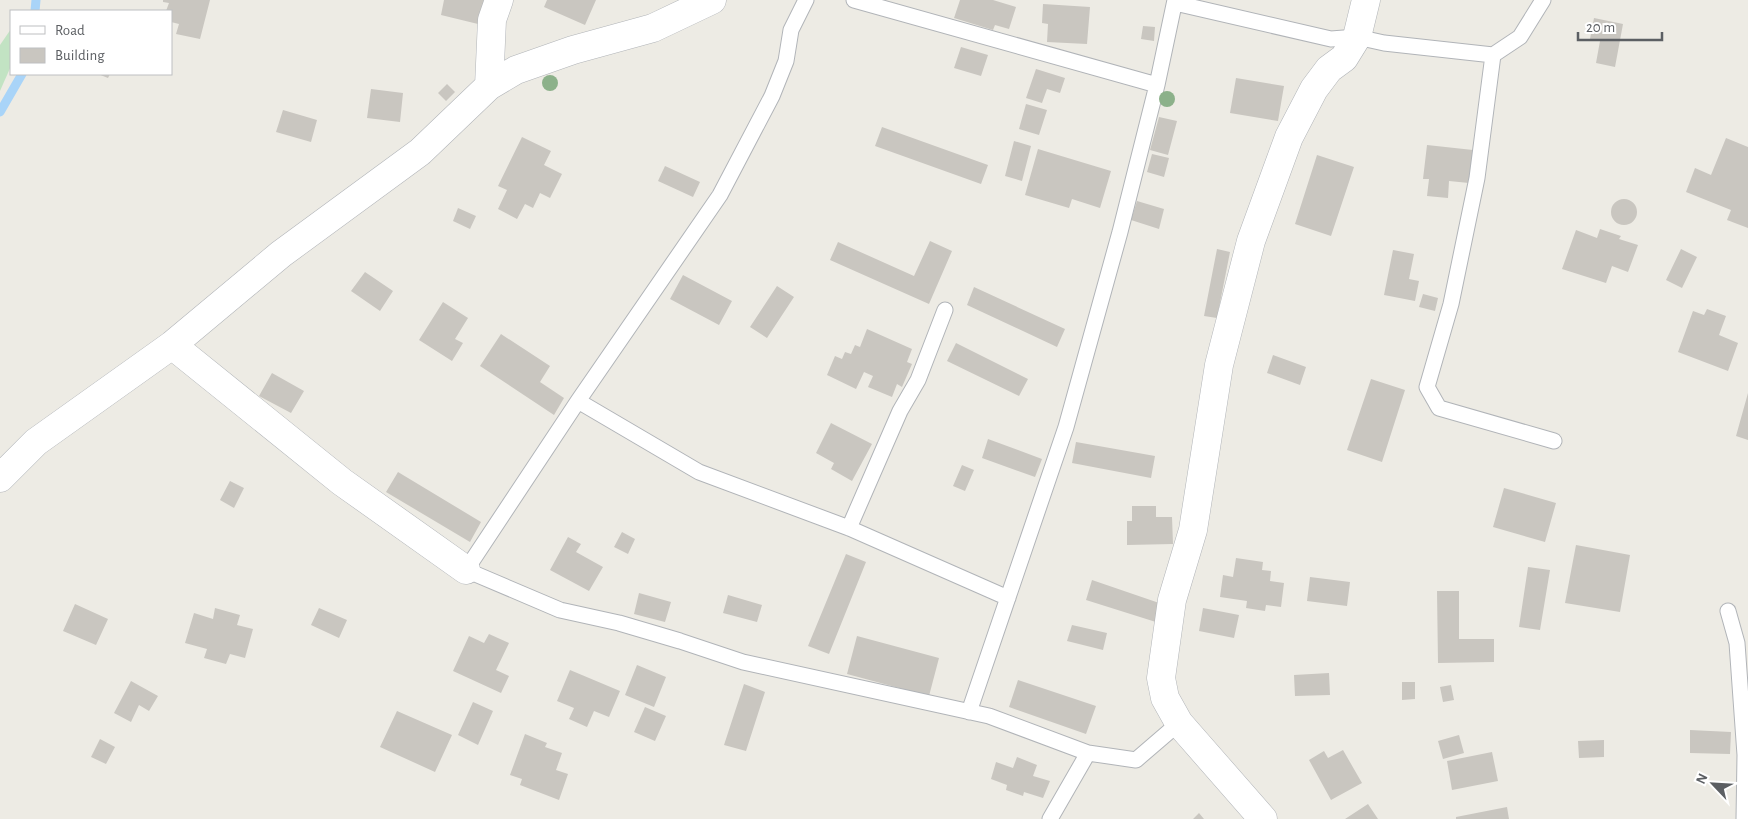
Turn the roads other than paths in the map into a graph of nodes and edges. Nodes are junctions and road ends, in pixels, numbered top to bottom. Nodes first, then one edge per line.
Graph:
1 (499, 0) edge
2 (712, 0) edge
3 (806, 0) edge
4 (854, 0) edge
5 (1366, 0) edge
6 (1542, 0) edge
7 (1175, 1) edge
8 (1357, 37) junction
9 (1493, 55) junction
10 (1157, 84) junction
11 (489, 86) junction
12 (945, 310) dead end
13 (172, 346) junction
14 (578, 401) junction
15 (1554, 441) dead end
16 (0, 478) edge
17 (849, 528) junction
18 (466, 570) junction
19 (1008, 598) junction
20 (1728, 611) dead end
21 (969, 712) junction
22 (1179, 723) junction
23 (1088, 753) junction
24 (1050, 819) edge
25 (1263, 819) edge
26 (1744, 819) edge

1 - 11 street
2 - 11 street
3 - 14 lane
4 - 10 lane
5 - 8 street
6 - 9 lane
7 - 8 lane
7 - 10 lane
8 - 9 lane
8 - 22 street
9 - 15 lane
10 - 19 lane
11 - 13 street
12 - 17 lane
13 - 16 street
13 - 18 street
14 - 17 lane
14 - 18 lane
17 - 19 lane
18 - 21 lane
19 - 21 lane
20 - 26 lane
21 - 23 lane
22 - 23 lane
22 - 25 street
23 - 24 lane

